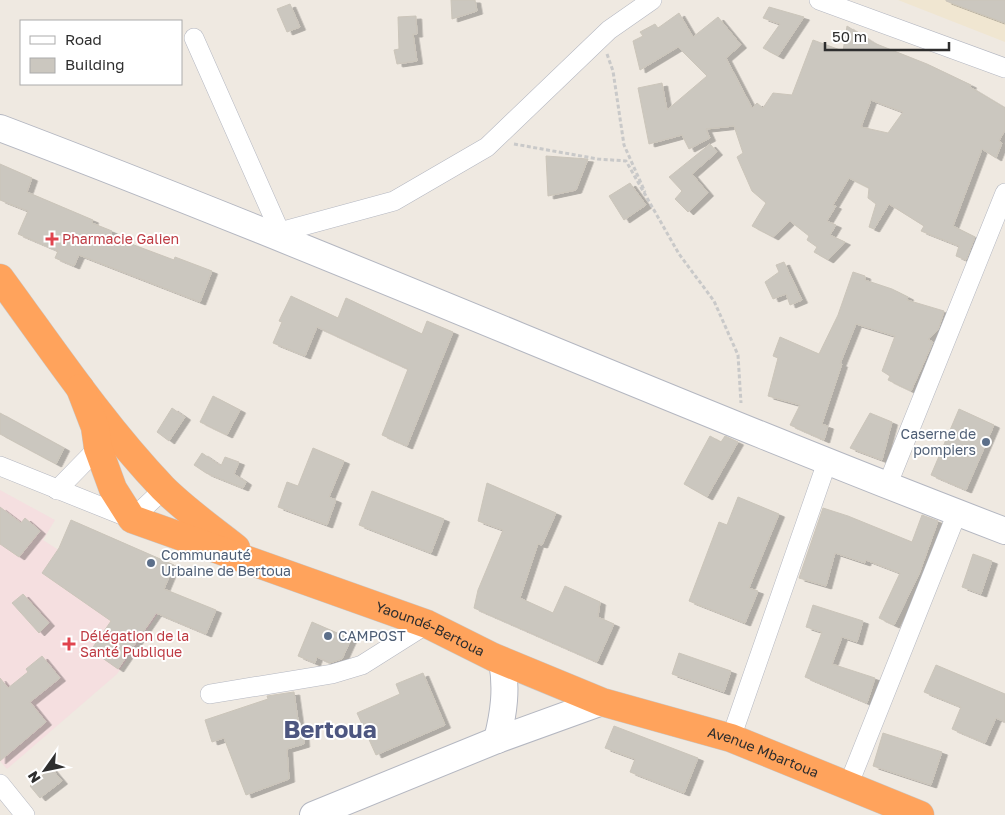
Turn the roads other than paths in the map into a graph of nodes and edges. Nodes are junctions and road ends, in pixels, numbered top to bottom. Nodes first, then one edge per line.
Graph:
1 (652, 0) edge
2 (819, 0) edge
3 (635, 7) edge
4 (194, 38) dead end
5 (1005, 68) edge
6 (0, 128) edge
7 (1005, 193) edge
8 (280, 236) junction
9 (0, 278) edge
10 (109, 444) junction
11 (827, 462) junction
12 (0, 466) edge
13 (887, 486) junction
14 (164, 489) junction
15 (57, 490) junction
16 (957, 513) junction
17 (132, 519) junction
18 (1005, 531) edge
19 (256, 563) junction
20 (427, 624) junction
21 (493, 657) junction
22 (210, 694) dead end
23 (602, 702) junction
24 (731, 738) junction
25 (497, 740) junction
26 (0, 784) edge
27 (848, 786) junction
28 (25, 815) edge
29 (313, 815) edge
30 (920, 815) edge

1 - 3 street
2 - 5 street
3 - 8 street
4 - 8 street
6 - 8 street
7 - 13 street
8 - 11 street
9 - 10 highway
10 - 14 highway, Yaoundé-Bertoua
10 - 15 street
10 - 17 highway
11 - 13 street
11 - 24 street
12 - 15 street
13 - 16 street
14 - 17 street
14 - 19 highway, Yaoundé-Bertoua
15 - 17 street
16 - 18 street
16 - 27 street
17 - 19 highway, Yaoundé-Bertoua
19 - 20 highway, Yaoundé-Bertoua
20 - 21 highway, Yaoundé-Bertoua
20 - 22 street
21 - 23 highway, Yaoundé-Bertoua
21 - 25 street
23 - 24 highway, Avenue Mbartoua
23 - 25 street
24 - 27 highway, Avenue Mbartoua
25 - 29 street
26 - 28 street
27 - 30 highway, Avenue Mbartoua

